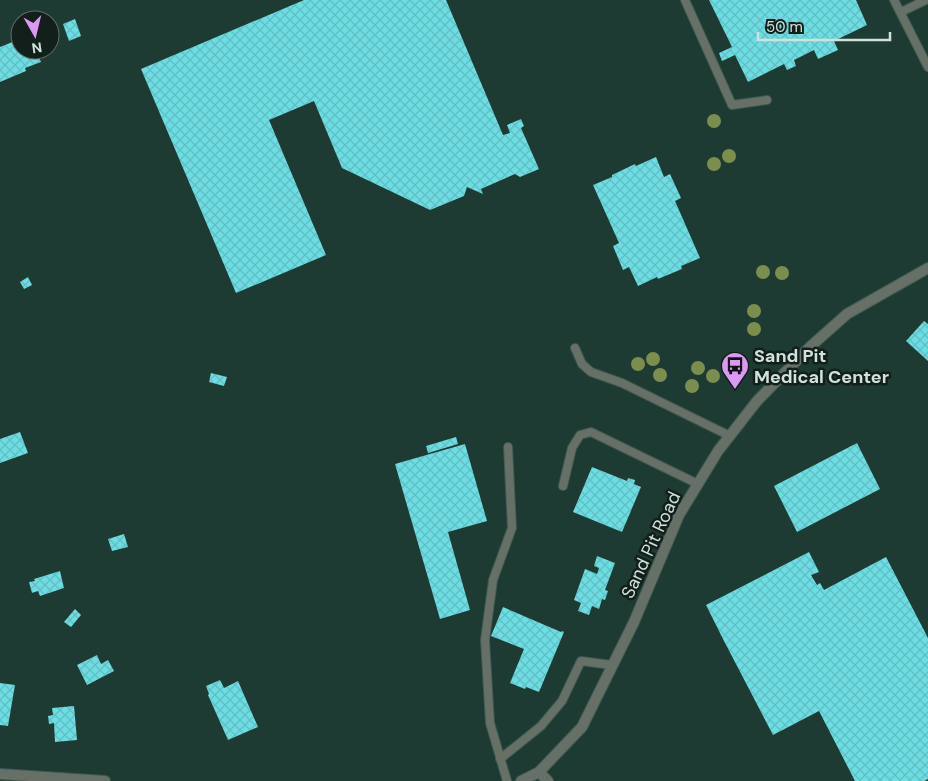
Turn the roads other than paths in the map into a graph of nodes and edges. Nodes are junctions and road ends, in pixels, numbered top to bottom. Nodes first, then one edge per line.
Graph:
1 (685, 0) edge
2 (894, 0) edge
3 (926, 0) edge
4 (900, 12) junction
5 (928, 67) edge
6 (767, 100) dead end
7 (928, 268) edge
8 (575, 348) dead end
9 (730, 436) junction
10 (508, 447) dead end
11 (698, 484) junction
12 (563, 486) dead end
13 (612, 665) junction
14 (500, 759) junction
15 (539, 772) junction
16 (0, 774) edge
17 (104, 781) edge
18 (507, 781) edge
19 (521, 781) edge
20 (548, 781) edge

1 - 6 lane
2 - 4 lane
3 - 4 lane
4 - 5 lane
7 - 9 street, Sand Pit Road
8 - 9 lane
9 - 11 street, Sand Pit Road
10 - 14 lane
11 - 12 lane
11 - 13 street, Sand Pit Road
13 - 14 lane
13 - 15 street, Sand Pit Road
14 - 18 lane
15 - 19 street, Sand Pit Road
15 - 20 street
16 - 17 street

